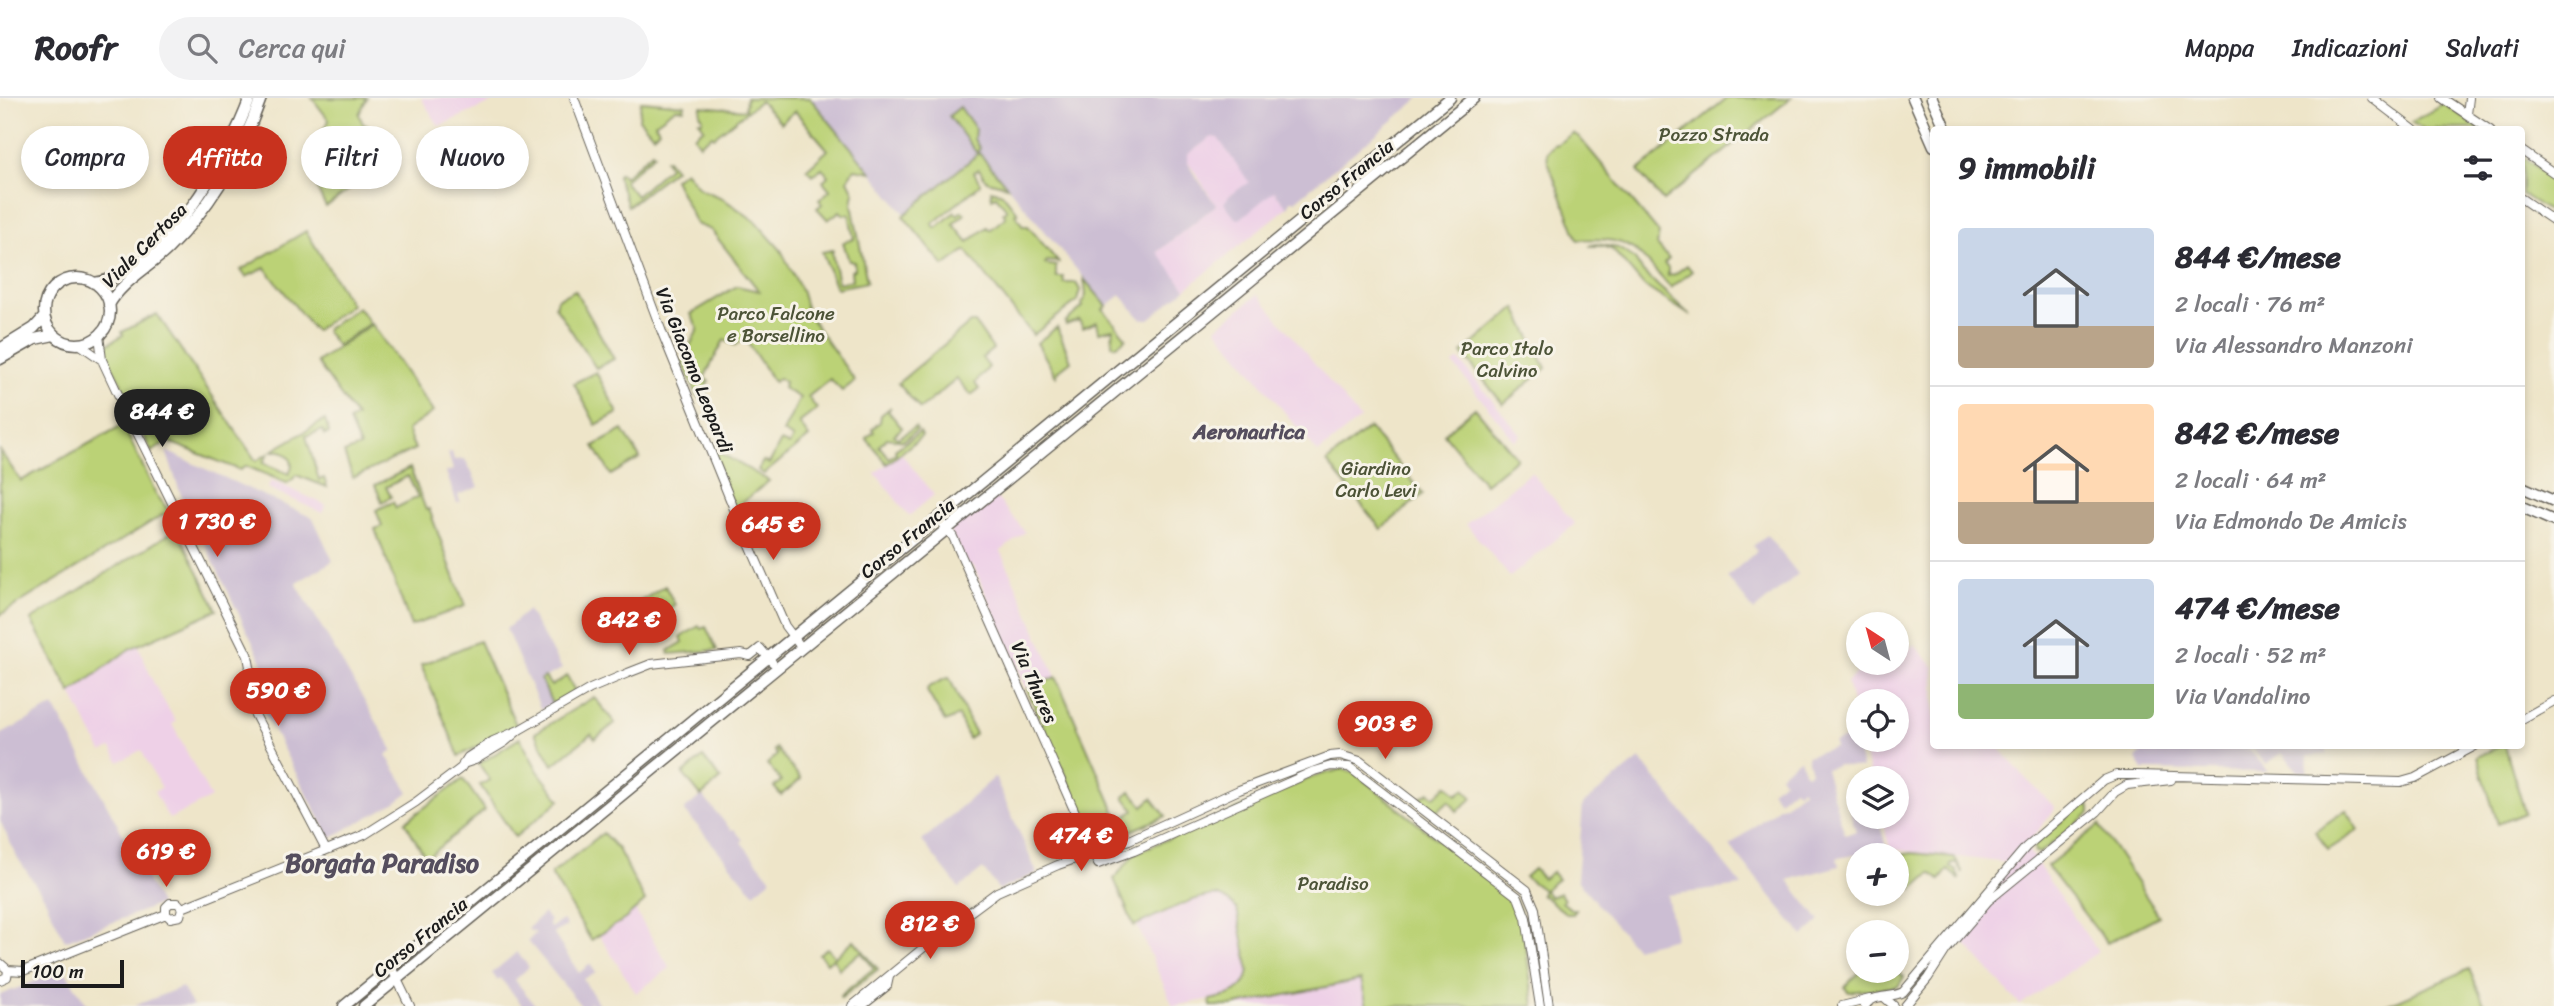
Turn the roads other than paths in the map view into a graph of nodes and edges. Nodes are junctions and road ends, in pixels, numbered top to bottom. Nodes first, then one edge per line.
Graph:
1 (250, 98) edge
2 (261, 98) edge
3 (573, 98) edge
4 (1450, 98) edge
5 (1474, 98) edge
6 (1913, 98) edge
7 (1932, 98) edge
8 (2372, 98) edge
9 (2442, 98) edge
10 (2469, 98) edge
11 (2467, 114) junction
12 (1944, 126) edge
13 (2409, 126) edge
14 (2484, 126) edge
15 (1930, 137) edge
16 (2525, 153) edge
17 (2554, 173) edge
18 (2525, 202) edge
19 (2554, 221) edge
20 (94, 283) junction
21 (109, 305) junction
22 (44, 317) junction
23 (54, 335) junction
24 (102, 339) junction
25 (79, 344) junction
26 (0, 349) edge
27 (0, 359) edge
28 (102, 360) junction
29 (2525, 488) edge
30 (2554, 501) edge
31 (2525, 508) edge
32 (938, 517) junction
33 (2554, 521) edge
34 (947, 527) junction
35 (793, 637) junction
36 (801, 647) junction
37 (768, 658) junction
38 (776, 667) junction
39 (2554, 701) edge
40 (2525, 717) edge
41 (2468, 749) edge
42 (2184, 777) junction
43 (1240, 789) junction
44 (1246, 801) junction
45 (326, 850) junction
46 (1093, 853) junction
47 (0, 963) edge
48 (391, 967) junction
49 (8, 970) junction
50 (1922, 970) junction
51 (889, 976) junction
52 (397, 978) junction
53 (1928, 978) junction
54 (0, 980) edge
55 (1884, 997) junction
56 (1867, 1003) edge
57 (344, 1006) edge
58 (363, 1006) edge
59 (410, 1006) edge
60 (852, 1006) edge
61 (862, 1006) edge
62 (1540, 1006) edge
63 (1549, 1006) edge
64 (1842, 1006) edge
65 (1894, 1006) edge
66 (1905, 1006) edge

1 - 20 main road, Viale Certosa
2 - 21 main road, Viale Certosa
3 - 35 street, Via Giacomo Leopardi
4 - 32 main road, Corso Francia
5 - 34 main road, Corso Francia
6 - 15 main road
7 - 12 main road
8 - 13 street
9 - 11 street
10 - 11 street
11 - 14 street
16 - 17 street
18 - 19 street
20 - 21 main road
20 - 22 main road
21 - 24 main road
22 - 23 main road
22 - 26 main road
23 - 25 main road
23 - 27 main road
24 - 25 main road
24 - 28 street
25 - 28 street
28 - 45 street
29 - 30 main road
31 - 33 main road
32 - 34 street, Via Thures
32 - 35 main road, Corso Francia
34 - 36 main road, Corso Francia
34 - 46 street, Via Thures
35 - 36 street, Via Giacomo Leopardi
35 - 37 main road, Corso Francia
36 - 38 main road, Corso Francia
37 - 38 street
37 - 45 street
37 - 48 main road, Corso Francia
38 - 52 main road, Corso Francia
39 - 40 street
41 - 42 street
42 - 50 street
42 - 53 street
43 - 44 street
43 - 46 street
43 - 63 street
44 - 46 street, Via Thures
44 - 62 street
45 - 49 street
46 - 51 street
47 - 49 street
48 - 52 street
48 - 57 main road, Corso Francia
49 - 54 street
50 - 53 street
50 - 55 street
51 - 60 street
51 - 61 street
52 - 58 main road, Corso Francia
52 - 59 street
53 - 66 street
55 - 56 street
55 - 65 street
56 - 64 street

